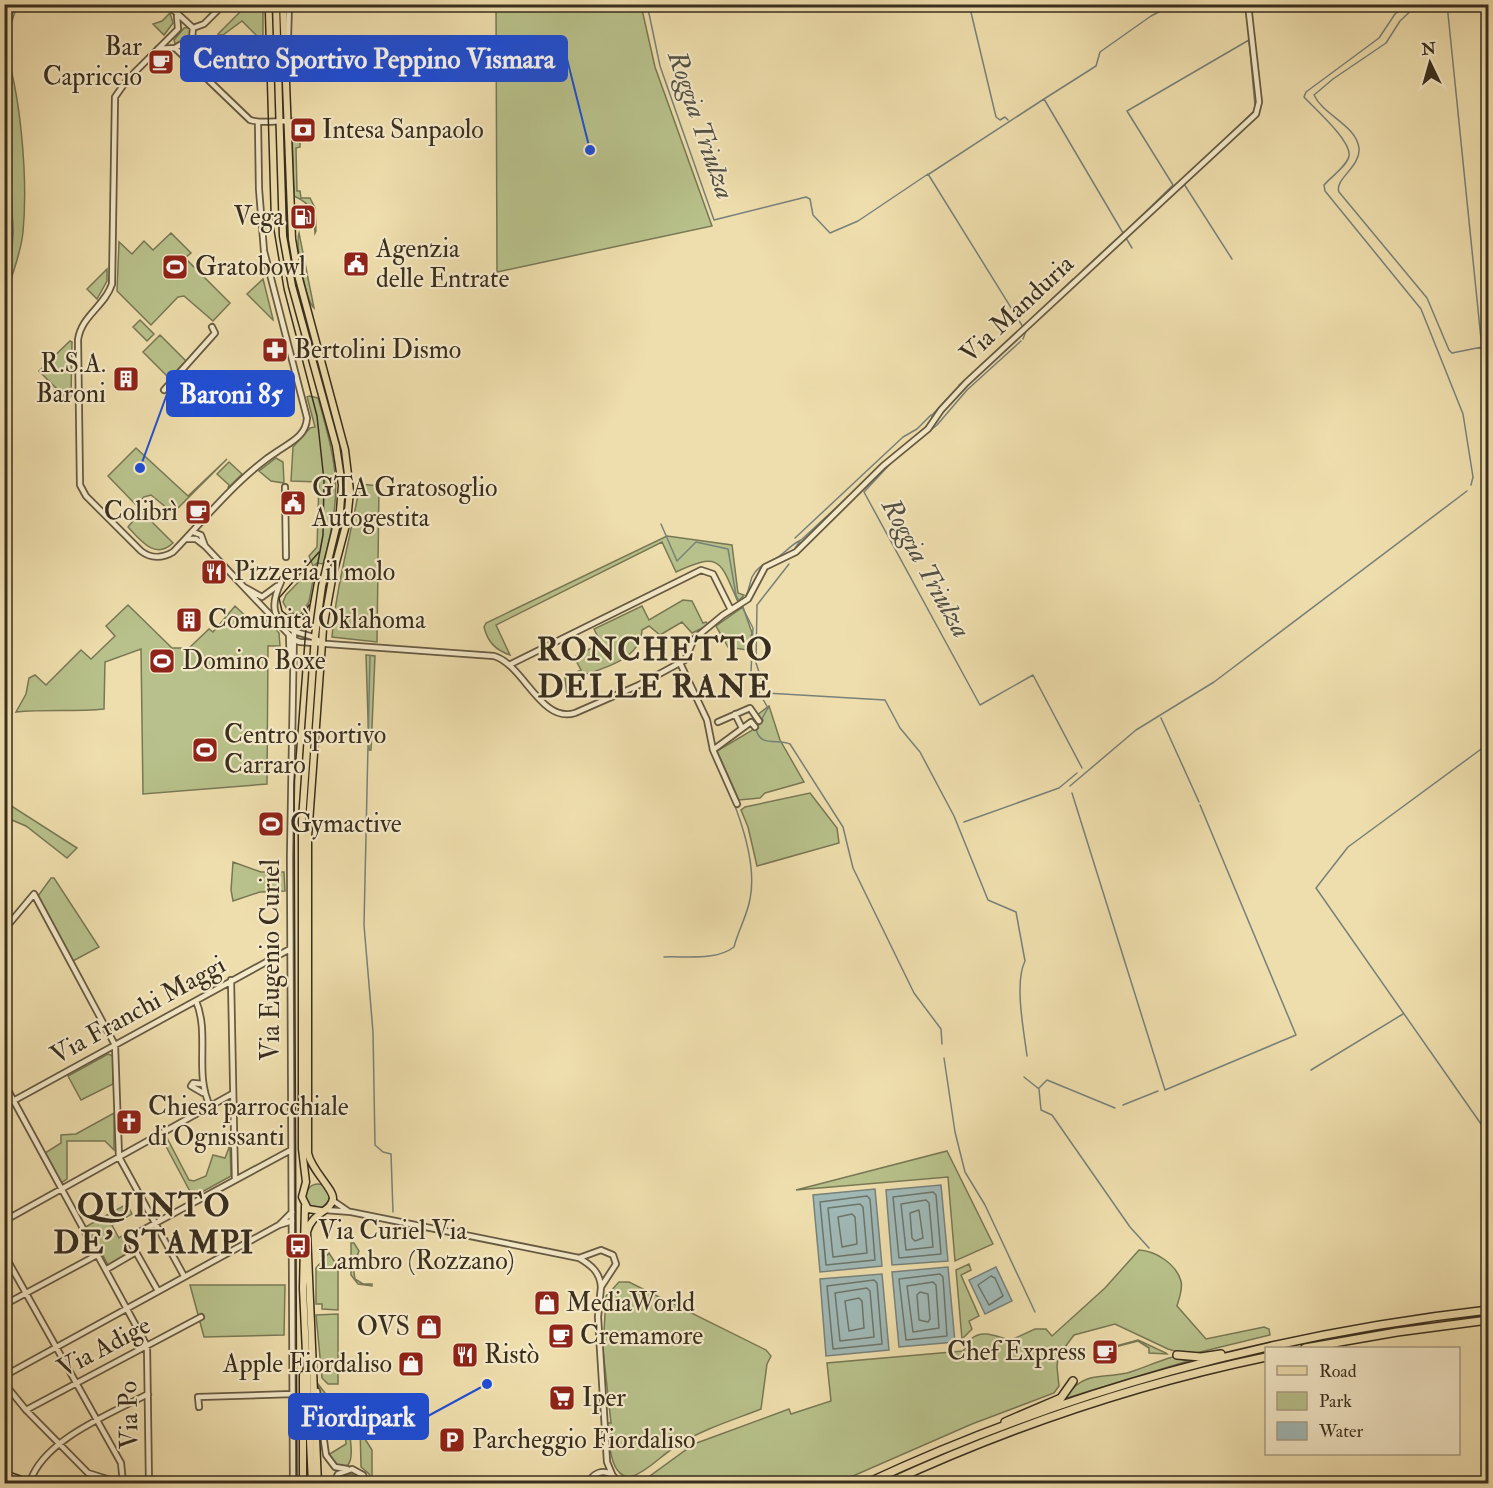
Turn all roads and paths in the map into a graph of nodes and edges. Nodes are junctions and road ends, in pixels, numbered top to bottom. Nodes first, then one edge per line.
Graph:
1 (167, 4) edge
2 (224, 4) edge
3 (276, 4) edge
4 (283, 4) edge
5 (289, 4) edge
6 (1248, 4) edge
7 (177, 16) junction
8 (188, 24) junction
9 (193, 28) junction
10 (178, 29) junction
11 (172, 34) junction
12 (189, 40) junction
13 (175, 48) junction
14 (158, 49) junction
15 (193, 63) junction
16 (286, 75) junction
17 (283, 120) junction
18 (258, 123) junction
19 (301, 123) dead end
20 (212, 327) dead end
21 (164, 390) dead end
22 (285, 487) dead end
23 (201, 523) junction
24 (194, 532) junction
25 (198, 537) junction
26 (186, 539) junction
27 (286, 557) dead end
28 (244, 587) junction
29 (264, 596) junction
30 (259, 603) junction
31 (270, 605) junction
32 (731, 610) junction
33 (294, 630) junction
34 (289, 635) junction
35 (315, 636) junction
36 (294, 640) junction
37 (322, 644) junction
38 (314, 645) junction
39 (680, 663) junction
40 (509, 665) junction
41 (291, 673) junction
42 (735, 714) junction
43 (759, 721) dead end
44 (718, 723) dead end
45 (754, 727) dead end
46 (742, 728) junction
47 (713, 750) junction
48 (736, 804) dead end
49 (4, 930) edge
50 (290, 949) junction
51 (231, 980) junction
52 (196, 1001) junction
53 (115, 1045) junction
54 (4, 1083) edge
55 (203, 1084) junction
56 (203, 1092) junction
57 (232, 1094) junction
58 (14, 1101) junction
59 (4, 1106) edge
60 (210, 1106) junction
61 (291, 1150) junction
62 (119, 1157) junction
63 (235, 1179) junction
64 (323, 1182) junction
65 (305, 1187) junction
66 (61, 1190) junction
67 (332, 1200) junction
68 (305, 1206) junction
69 (323, 1210) junction
70 (292, 1212) junction
71 (351, 1212) junction
72 (4, 1221) edge
73 (292, 1221) junction
74 (155, 1224) junction
75 (279, 1225) junction
76 (292, 1230) junction
77 (136, 1252) junction
78 (4, 1254) edge
79 (97, 1255) junction
80 (594, 1255) junction
81 (579, 1258) junction
82 (591, 1264) junction
83 (107, 1269) junction
84 (598, 1274) junction
85 (608, 1274) junction
86 (184, 1276) junction
87 (601, 1287) junction
88 (158, 1291) junction
89 (27, 1293) junction
90 (4, 1305) edge
91 (126, 1308) junction
92 (1488, 1310) edge
93 (201, 1317) dead end
94 (1488, 1320) edge
95 (304, 1326) junction
96 (147, 1346) junction
97 (1274, 1346) junction
98 (56, 1347) junction
99 (1265, 1347) edge
100 (1267, 1347) edge
101 (1270, 1347) edge
102 (1311, 1347) edge
103 (1265, 1348) edge
104 (1177, 1355) dead end
105 (1265, 1357) edge
106 (315, 1372) dead end
107 (4, 1376) edge
108 (1073, 1381) dead end
109 (4, 1383) edge
110 (77, 1383) junction
111 (148, 1394) junction
112 (293, 1394) junction
113 (199, 1407) dead end
114 (26, 1410) junction
115 (97, 1421) junction
116 (978, 1436) junction
117 (59, 1443) junction
118 (607, 1462) junction
119 (347, 1469) junction
120 (600, 1472) junction
121 (4, 1474) edge
122 (612, 1474) junction
123 (293, 1481) edge
124 (32, 1483) edge
125 (123, 1483) edge
126 (149, 1484) edge
127 (226, 1484) edge
128 (303, 1484) edge
129 (312, 1484) edge
130 (318, 1484) edge
131 (333, 1484) edge
132 (367, 1484) edge
133 (588, 1484) edge
134 (618, 1484) edge
135 (675, 1484) edge
136 (704, 1484) edge
137 (865, 1484) edge
138 (886, 1484) edge

1 - 7 street
2 - 9 street
3 - 17 main road
4 - 16 main road
5 - 16 street
6 - 32 street, Via Manduria
7 - 8 street
7 - 10 street
8 - 9 street
8 - 10 street
9 - 12 street
10 - 11 street
11 - 13 street
11 - 14 street
12 - 13 street
12 - 15 street
13 - 14 street
13 - 15 street
14 - 26 street
15 - 18 street
16 - 17 main road
17 - 18 street
17 - 19 street
17 - 35 main road
17 - 37 main road
18 - 23 street
20 - 21 street
22 - 27 street
23 - 24 street
23 - 25 street
24 - 25 street
24 - 26 street
25 - 26 street
25 - 28 street
28 - 29 street
28 - 30 street
29 - 30 street
29 - 31 street
29 - 31 street
30 - 31 street
31 - 33 street
31 - 34 street
32 - 39 street, Via Manduria
32 - 40 street
33 - 34 street
33 - 35 street
33 - 36 street
34 - 36 street
34 - 41 street
35 - 37 street
35 - 38 main road
36 - 38 street
36 - 41 street
37 - 38 street, Via Manduria
37 - 40 street, Via Manduria
37 - 64 main road
38 - 65 main road
39 - 40 street, Via Manduria
39 - 47 street
41 - 50 street, Via Eugenio Curiel
42 - 43 street
42 - 44 street
42 - 46 street
45 - 46 street
46 - 47 street
47 - 48 street
49 - 53 street
50 - 51 street, Via Franchi Maggi
50 - 61 street, Via Eugenio Curiel
51 - 52 street, Via Franchi Maggi
51 - 57 street
52 - 53 street, Via Franchi Maggi
52 - 55 street
53 - 58 street, Via Franchi Maggi
53 - 62 street
54 - 58 street
55 - 56 street
55 - 56 street
56 - 60 street
57 - 60 street
57 - 63 street
58 - 59 street, Via Franchi Maggi
58 - 66 street
60 - 62 street
61 - 63 street
61 - 70 street, Via Eugenio Curiel
62 - 66 street
62 - 74 street
63 - 74 street
64 - 65 main road
64 - 67 main road
65 - 68 main road
66 - 72 street
66 - 79 street
67 - 69 main road
67 - 71 street
68 - 69 main road
68 - 95 main road
69 - 71 street
69 - 130 main road
70 - 73 street, Via Eugenio Curiel
70 - 75 street
71 - 81 street
73 - 75 street
73 - 76 street, Via Eugenio Curiel
74 - 77 street
74 - 86 street
75 - 76 street
75 - 86 street
76 - 112 street, Via Eugenio Curiel
77 - 83 street
77 - 88 street
78 - 89 street
79 - 83 street
79 - 89 street
80 - 81 street
80 - 82 street
80 - 85 street
81 - 82 street
82 - 84 street
83 - 91 street
84 - 85 street
84 - 87 street
85 - 87 street
86 - 88 street
87 - 118 street
88 - 91 street
89 - 90 street
89 - 98 street
91 - 96 street
91 - 98 street
92 - 97 highway
93 - 96 street, Via Adige
94 - 102 highway
95 - 128 main road
95 - 129 main road
96 - 110 street, Via Adige
96 - 111 street, Via Po
97 - 100 highway
97 - 101 highway
98 - 107 street
98 - 110 street
99 - 104 highway
103 - 116 highway
105 - 138 highway
106 - 119 street
108 - 116 highway
109 - 114 street
110 - 114 street, Via Adige
110 - 115 street
111 - 115 street
111 - 126 street, Via Po
112 - 113 street
112 - 123 street, Via Eugenio Curiel
114 - 117 street
115 - 117 street
115 - 125 street
116 - 137 highway
117 - 124 street
117 - 125 street
118 - 120 street
118 - 122 street
119 - 131 street
119 - 132 street
120 - 122 street
120 - 133 street
121 - 124 main road
122 - 134 street
123 - 127 street
135 - 136 highway

